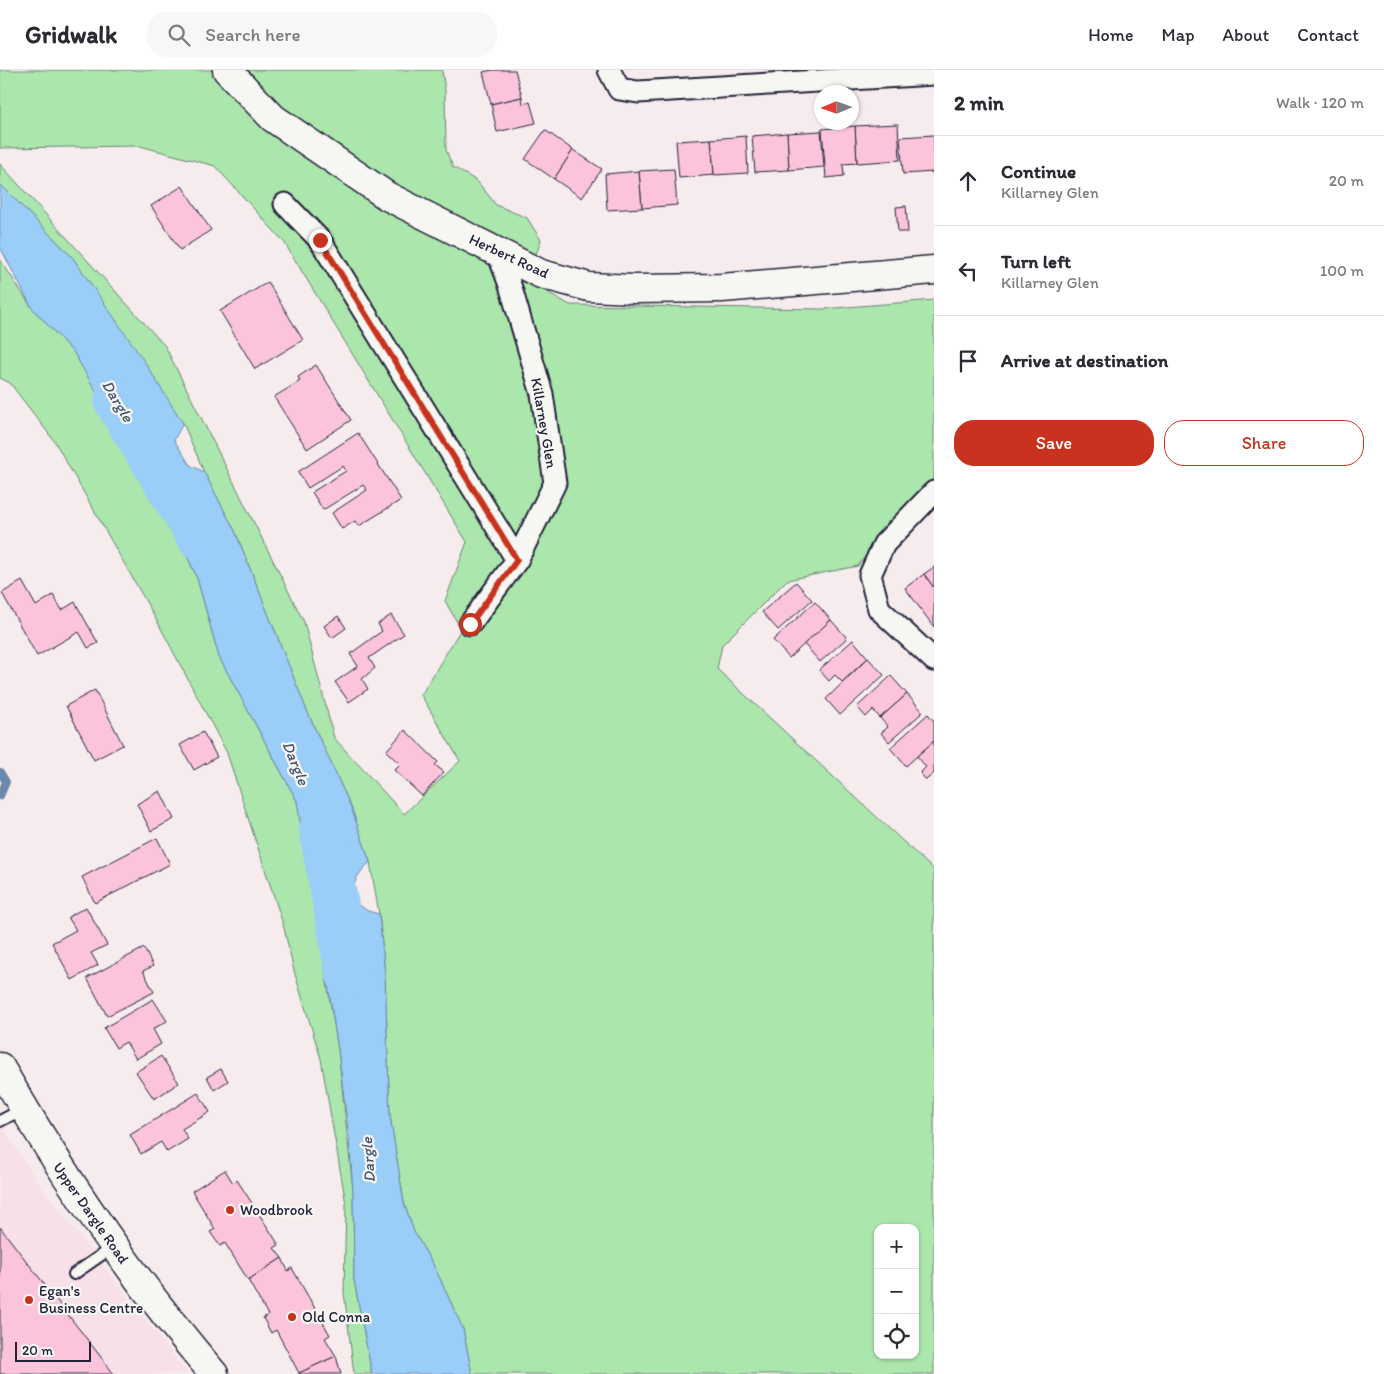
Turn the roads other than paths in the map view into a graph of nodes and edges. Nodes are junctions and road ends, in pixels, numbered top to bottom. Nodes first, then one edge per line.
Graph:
1 (226, 70) edge
2 (609, 70) edge
3 (921, 73) edge
4 (285, 204) dead end
5 (498, 253) junction
6 (934, 270) edge
7 (934, 492) edge
8 (517, 560) junction
9 (470, 624) dead end
10 (934, 660) edge
11 (0, 1067) edge
12 (24, 1108) junction
13 (0, 1121) edge
14 (113, 1246) junction
15 (74, 1274) dead end
16 (214, 1374) edge

1 - 5 street, Herbert Road
2 - 3 street
4 - 8 street
5 - 6 street, Herbert Road
5 - 8 street, Killarney Glen
7 - 10 street
8 - 9 street, Killarney Glen
11 - 12 street, Upper Dargle Road
12 - 13 lane
12 - 14 street, Upper Dargle Road
14 - 15 lane
14 - 16 street, Upper Dargle Road

